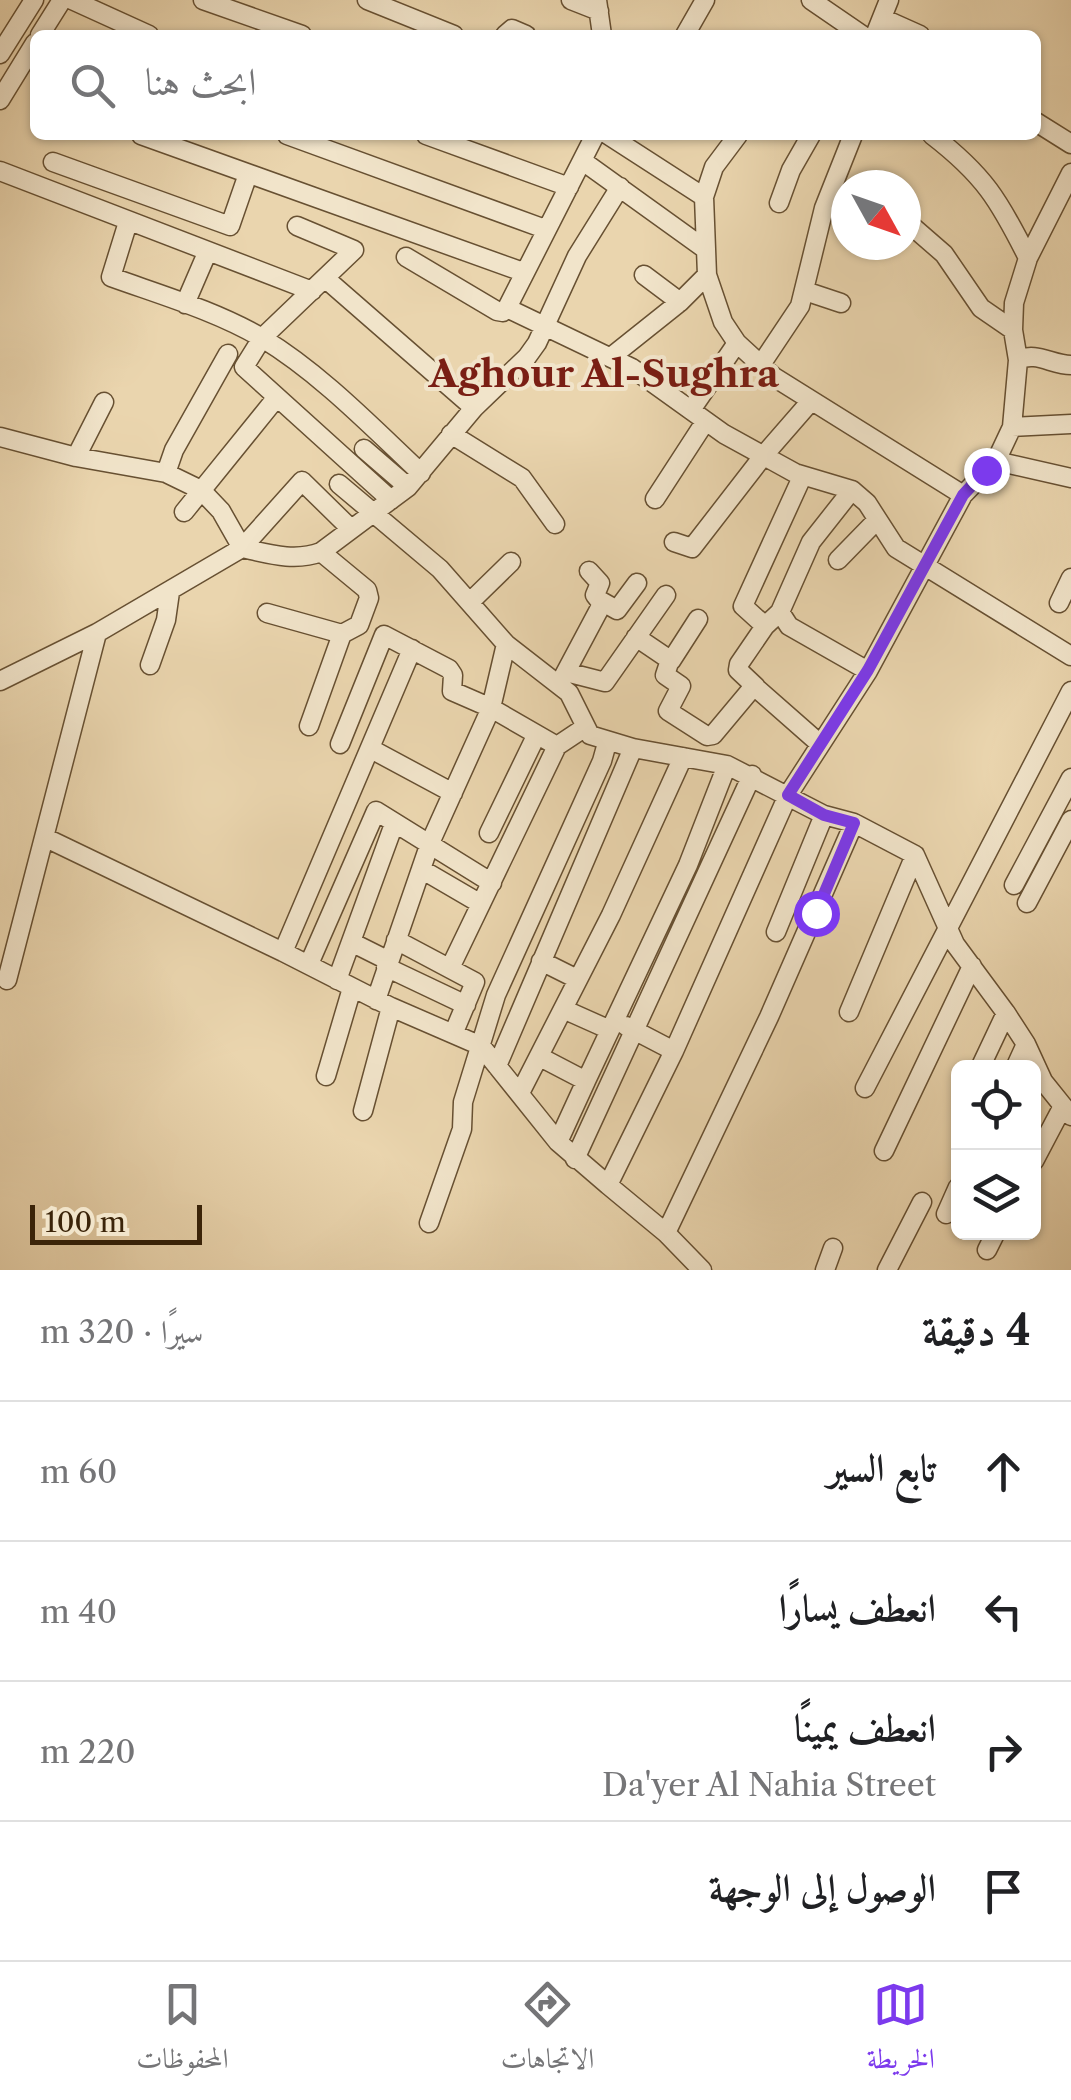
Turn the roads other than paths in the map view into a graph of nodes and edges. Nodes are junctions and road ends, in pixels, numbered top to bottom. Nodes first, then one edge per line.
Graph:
1 (34, 0) edge
2 (62, 0) edge
3 (72, 0) edge
4 (203, 0) edge
5 (367, 0) edge
6 (571, 0) edge
7 (705, 0) edge
8 (810, 0) edge
9 (889, 0) edge
10 (598, 6) edge
11 (879, 27) edge
12 (43, 30) edge
13 (138, 30) edge
14 (288, 30) edge
15 (442, 30) edge
16 (691, 30) edge
17 (855, 30) edge
18 (30, 51) edge
19 (0, 54) edge
20 (0, 100) edge
21 (1041, 125) edge
22 (155, 140) edge
23 (301, 140) edge
24 (440, 140) edge
25 (596, 140) edge
26 (603, 140) edge
27 (734, 140) edge
28 (807, 140) edge
29 (852, 140) edge
30 (938, 140) edge
31 (1071, 144) edge
32 (53, 162) dead end
33 (584, 162) junction
34 (843, 170) edge
35 (0, 171) edge
36 (1071, 173) edge
37 (248, 174) junction
38 (569, 187) junction
39 (620, 187) junction
40 (704, 198) junction
41 (831, 202) edge
42 (779, 203) dead end
43 (128, 222) junction
44 (297, 226) dead end
45 (544, 229) junction
46 (921, 234) edge
47 (705, 248) junction
48 (207, 253) junction
49 (406, 258) dead end
50 (1028, 258) junction
51 (523, 272) junction
52 (707, 274) junction
53 (644, 276) dead end
54 (319, 285) junction
55 (805, 291) junction
56 (680, 302) junction
57 (841, 303) dead end
58 (185, 304) junction
59 (507, 308) junction
60 (545, 326) junction
61 (1013, 330) junction
62 (262, 338) junction
63 (737, 343) junction
64 (228, 354) dead end
65 (611, 357) junction
66 (1018, 360) junction
67 (1071, 365) edge
68 (760, 366) junction
69 (277, 397) junction
70 (104, 402) dead end
71 (812, 402) junction
72 (474, 408) junction
73 (698, 416) junction
74 (1071, 424) edge
75 (1012, 426) junction
76 (452, 434) junction
77 (0, 437) edge
78 (364, 449) dead end
79 (76, 456) junction
80 (764, 456) junction
81 (996, 461) junction
82 (166, 472) junction
83 (802, 477) junction
84 (1071, 478) edge
85 (415, 480) junction
86 (339, 484) dead end
87 (200, 490) junction
88 (852, 490) junction
89 (963, 495) junction
90 (655, 499) dead end
91 (391, 500) junction
92 (184, 512) dead end
93 (374, 513) junction
94 (876, 520) junction
95 (555, 524) dead end
96 (350, 528) junction
97 (674, 542) dead end
98 (242, 548) junction
99 (322, 552) junction
100 (838, 560) dead end
101 (510, 562) dead end
102 (925, 568) junction
103 (589, 571) dead end
104 (1071, 578) edge
105 (637, 583) dead end
106 (170, 592) junction
107 (666, 595) dead end
108 (601, 601) junction
109 (470, 602) junction
110 (1059, 603) dead end
111 (780, 612) junction
112 (267, 614) dead end
113 (698, 619) dead end
114 (765, 626) junction
115 (350, 630) junction
116 (97, 633) junction
117 (384, 635) junction
118 (636, 637) junction
119 (506, 644) junction
120 (412, 649) junction
121 (1071, 656) edge
122 (671, 661) junction
123 (150, 665) dead end
124 (868, 670) junction
125 (563, 678) junction
126 (0, 681) edge
127 (756, 687) junction
128 (1071, 691) edge
129 (490, 708) junction
130 (309, 726) dead end
131 (584, 728) junction
132 (536, 736) junction
133 (607, 743) junction
134 (340, 744) dead end
135 (820, 744) junction
136 (557, 746) junction
137 (633, 748) junction
138 (370, 749) junction
139 (682, 758) junction
140 (726, 765) junction
141 (752, 775) junction
142 (1071, 778) edge
143 (453, 793) junction
144 (788, 795) junction
145 (824, 815) junction
146 (1071, 820) edge
147 (854, 823) junction
148 (394, 824) junction
149 (489, 833) dead end
150 (46, 838) junction
151 (430, 843) junction
152 (915, 855) junction
153 (688, 865) junction
154 (422, 869) junction
155 (705, 876) junction
156 (492, 883) junction
157 (1014, 886) dead end
158 (1027, 903) dead end
159 (481, 904) junction
160 (946, 926) junction
161 (776, 932) dead end
162 (396, 940) junction
163 (351, 942) junction
164 (283, 952) junction
165 (542, 961) junction
166 (309, 964) junction
167 (388, 964) junction
168 (972, 966) junction
169 (450, 968) junction
170 (577, 979) junction
171 (8, 980) dead end
172 (344, 984) junction
173 (384, 1003) junction
174 (466, 1005) junction
175 (563, 1008) junction
176 (849, 1012) dead end
177 (1006, 1014) junction
178 (612, 1025) junction
179 (635, 1030) junction
180 (454, 1032) junction
181 (1026, 1044) junction
182 (481, 1046) junction
183 (674, 1051) junction
184 (540, 1057) junction
185 (984, 1060) edge
186 (1018, 1060) edge
187 (497, 1066) junction
188 (326, 1076) dead end
189 (586, 1080) junction
190 (865, 1088) dead end
191 (520, 1093) junction
192 (363, 1111) dead end
193 (1067, 1111) edge
194 (558, 1142) junction
195 (884, 1151) dead end
196 (1041, 1151) edge
197 (575, 1158) junction
198 (608, 1185) junction
199 (922, 1202) dead end
200 (951, 1202) edge
201 (946, 1214) dead end
202 (429, 1223) dead end
203 (666, 1233) junction
204 (992, 1240) edge
205 (833, 1248) dead end
206 (987, 1250) dead end
207 (702, 1270) edge
208 (825, 1270) edge
209 (887, 1270) edge

1 - 19 street
2 - 12 street
3 - 13 street
4 - 14 street
5 - 15 street
6 - 10 street
7 - 16 street
8 - 17 street
9 - 11 street
18 - 20 street
21 - 31 street
22 - 37 street
23 - 45 street
24 - 38 street
25 - 33 street
26 - 40 street
27 - 40 street
28 - 42 street
29 - 34 street
30 - 50 street
32 - 37 street
33 - 38 street
33 - 39 street
35 - 43 street
36 - 50 street
37 - 51 street
38 - 45 street
39 - 47 street
39 - 60 street
40 - 47 street
41 - 55 street
43 - 48 street
43 - 58 street
44 - 54 street
45 - 51 street
46 - 61 street
47 - 52 street
48 - 54 street
48 - 58 street
49 - 59 street
50 - 61 street
51 - 59 street
52 - 56 street
52 - 63 street
53 - 56 street
54 - 62 street
54 - 72 street
55 - 57 street
55 - 68 street
56 - 65 street
58 - 62 street
59 - 60 street
60 - 65 street
60 - 72 street
61 - 66 street
62 - 69 street
62 - 85 street
63 - 68 street
63 - 73 street
64 - 82 street
65 - 73 street
66 - 67 street
66 - 75 street
68 - 71 street
69 - 87 street
69 - 91 street
70 - 79 street
71 - 80 street
71 - 89 street
72 - 76 street
73 - 80 street
73 - 90 street
74 - 75 street
75 - 81 street
76 - 85 street
76 - 95 street
77 - 79 street
78 - 85 street
79 - 82 street
80 - 83 street
80 - 97 street
81 - 84 street
81 - 89 street
82 - 87 street
83 - 88 street
83 - 114 street
85 - 91 street
86 - 93 street
87 - 92 street
87 - 98 street
88 - 94 street
88 - 111 street
89 - 102 street
91 - 93 street
93 - 96 street
93 - 109 street
94 - 100 street
94 - 102 street
96 - 98 street
96 - 99 street
98 - 99 street
98 - 106 street
99 - 115 street
101 - 109 street
102 - 121 street
102 - 124 street
103 - 108 street
104 - 110 street
105 - 108 street
106 - 116 street
106 - 123 street
107 - 118 street
108 - 125 street
109 - 119 street
111 - 114 street
111 - 124 street
112 - 115 street
113 - 122 street
114 - 127 street
115 - 117 street
115 - 130 street
116 - 126 street
116 - 150 street
117 - 120 street
117 - 134 street
118 - 122 street
118 - 125 street
119 - 125 street
119 - 129 street
120 - 129 street
120 - 138 street
122 - 127 street
124 - 135 street
125 - 131 street
127 - 135 street
128 - 160 street
129 - 132 street
129 - 143 street
131 - 133 street
131 - 136 street
132 - 136 street
132 - 149 street
133 - 137 street
133 - 182 street
135 - 144 street
136 - 156 street
137 - 139 street
137 - 165 street
138 - 143 street
138 - 164 street
139 - 140 street
139 - 170 street
140 - 141 street
140 - 153 street
141 - 144 street
141 - 155 street
142 - 157 street
143 - 151 street
144 - 145 street
144 - 183 street
145 - 147 street
145 - 161 street
146 - 158 street
147 - 152 street
147 - 203 street
148 - 151 street
148 - 163 street
148 - 166 street
150 - 164 street
150 - 171 street
151 - 154 street
151 - 156 street
152 - 160 street
152 - 176 street
153 - 155 street
153 - 178 street
154 - 159 street
154 - 162 street
155 - 179 street
156 - 159 street
159 - 169 street
160 - 168 street
160 - 190 street
162 - 167 street
162 - 169 street
163 - 167 street
163 - 172 street
164 - 166 street
165 - 170 street
165 - 187 street
166 - 172 street
167 - 173 street
167 - 174 street
168 - 177 street
168 - 195 street
169 - 174 street
170 - 175 street
172 - 173 street
172 - 188 street
173 - 180 street
173 - 192 street
174 - 180 street
175 - 178 street
175 - 184 street
177 - 181 street
177 - 185 street
178 - 179 street
178 - 189 street
179 - 183 street
179 - 197 street
180 - 182 street
181 - 186 street
181 - 193 street
182 - 187 street
182 - 202 street
183 - 198 street
184 - 189 street
184 - 191 street
187 - 191 street
189 - 194 street
191 - 194 street
193 - 196 street
194 - 197 street
197 - 198 street
198 - 203 street
199 - 209 street
200 - 201 street
203 - 207 street
204 - 206 street
205 - 208 street

